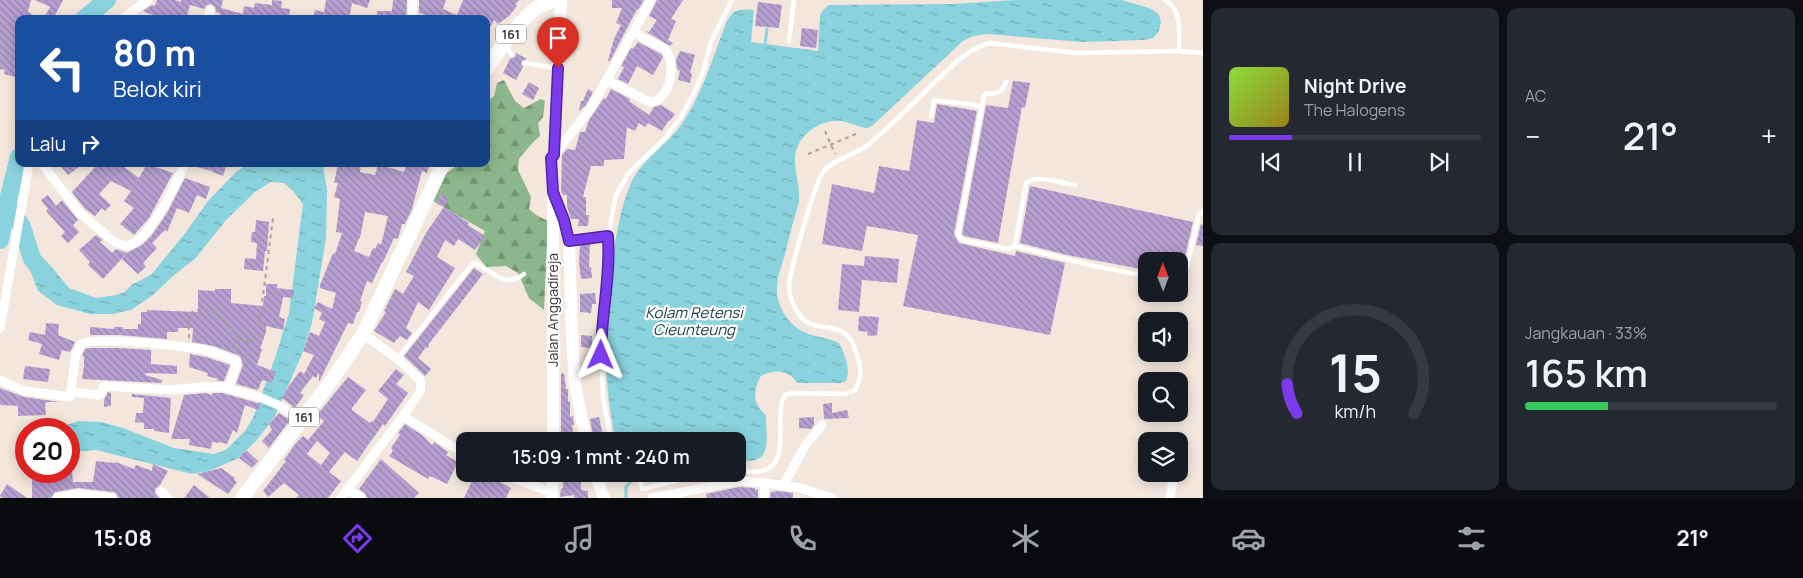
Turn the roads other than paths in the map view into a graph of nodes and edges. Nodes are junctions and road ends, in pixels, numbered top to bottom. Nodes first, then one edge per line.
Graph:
1 (148, 0) edge
2 (413, 0) edge
3 (561, 0) edge
4 (651, 0) edge
5 (732, 0) edge
6 (794, 0) edge
7 (1165, 0) edge
8 (547, 1) edge
9 (127, 15) edge
10 (412, 15) edge
11 (634, 33) junction
12 (789, 41) dead end
13 (503, 43) junction
14 (1178, 51) junction
15 (1203, 53) edge
16 (512, 56) dead end
17 (525, 63) dead end
18 (490, 64) edge
19 (558, 68) junction
20 (608, 80) junction
21 (1006, 82) dead end
22 (982, 106) junction
23 (931, 116) dead end
24 (554, 155) junction
25 (28, 167) edge
26 (44, 167) edge
27 (183, 167) edge
28 (442, 167) edge
29 (1075, 185) dead end
30 (553, 192) junction
31 (1203, 212) edge
32 (608, 236) junction
33 (569, 241) junction
34 (1015, 246) junction
35 (1188, 262) edge
36 (524, 274) dead end
37 (1138, 274) edge
38 (0, 328) edge
39 (363, 334) junction
40 (398, 359) junction
41 (0, 380) edge
42 (228, 389) junction
43 (72, 392) junction
44 (403, 416) junction
45 (302, 420) junction
46 (822, 425) dead end
47 (553, 432) edge
48 (584, 432) edge
49 (609, 432) edge
50 (456, 448) edge
51 (746, 471) edge
52 (521, 482) edge
53 (553, 482) edge
54 (598, 482) edge
55 (639, 482) edge
56 (673, 482) edge
57 (1173, 482) edge
58 (765, 483) junction
59 (784, 486) junction
60 (800, 488) junction
61 (348, 489) junction
62 (161, 491) dead end
63 (90, 496) edge
64 (553, 496) edge
65 (57, 498) edge
66 (112, 498) edge
67 (168, 498) edge
68 (242, 498) edge
69 (341, 498) edge
70 (361, 498) edge
71 (604, 498) edge
72 (652, 498) edge
73 (764, 498) edge
74 (801, 498) edge
75 (832, 498) edge
76 (1170, 498) edge

1 - 9 street
2 - 10 street
3 - 19 main road, Jalan Anggadireja
4 - 11 street
5 - 32 lane
6 - 12 lane
7 - 14 lane
8 - 13 main road, 161
11 - 20 street
11 - 20 street
13 - 16 lane
13 - 18 main road, 161
14 - 15 lane
14 - 51 lane
17 - 19 lane
19 - 24 main road, Jalan Anggadireja
20 - 24 street
21 - 22 lane
22 - 23 lane
22 - 34 lane
24 - 30 main road, Jalan Anggadireja
25 - 38 street
26 - 27 street
28 - 39 main road, 161
29 - 34 lane
30 - 33 main road
30 - 47 main road, Jalan Anggadireja
31 - 35 lane
32 - 33 lane
32 - 49 lane
33 - 48 main road
34 - 37 lane
36 - 40 lane
39 - 40 street
39 - 45 main road, 161
40 - 44 street
41 - 43 street
42 - 43 street
42 - 43 street
42 - 45 street
44 - 50 street
44 - 61 street
45 - 68 main road, 161
46 - 59 street
52 - 64 street
53 - 64 main road
54 - 71 main road
55 - 56 lane
57 - 76 street
58 - 59 street
58 - 72 street
58 - 73 street
59 - 60 street
60 - 74 street
60 - 75 street
61 - 69 street
61 - 70 street
62 - 67 street
63 - 65 street
63 - 66 street

